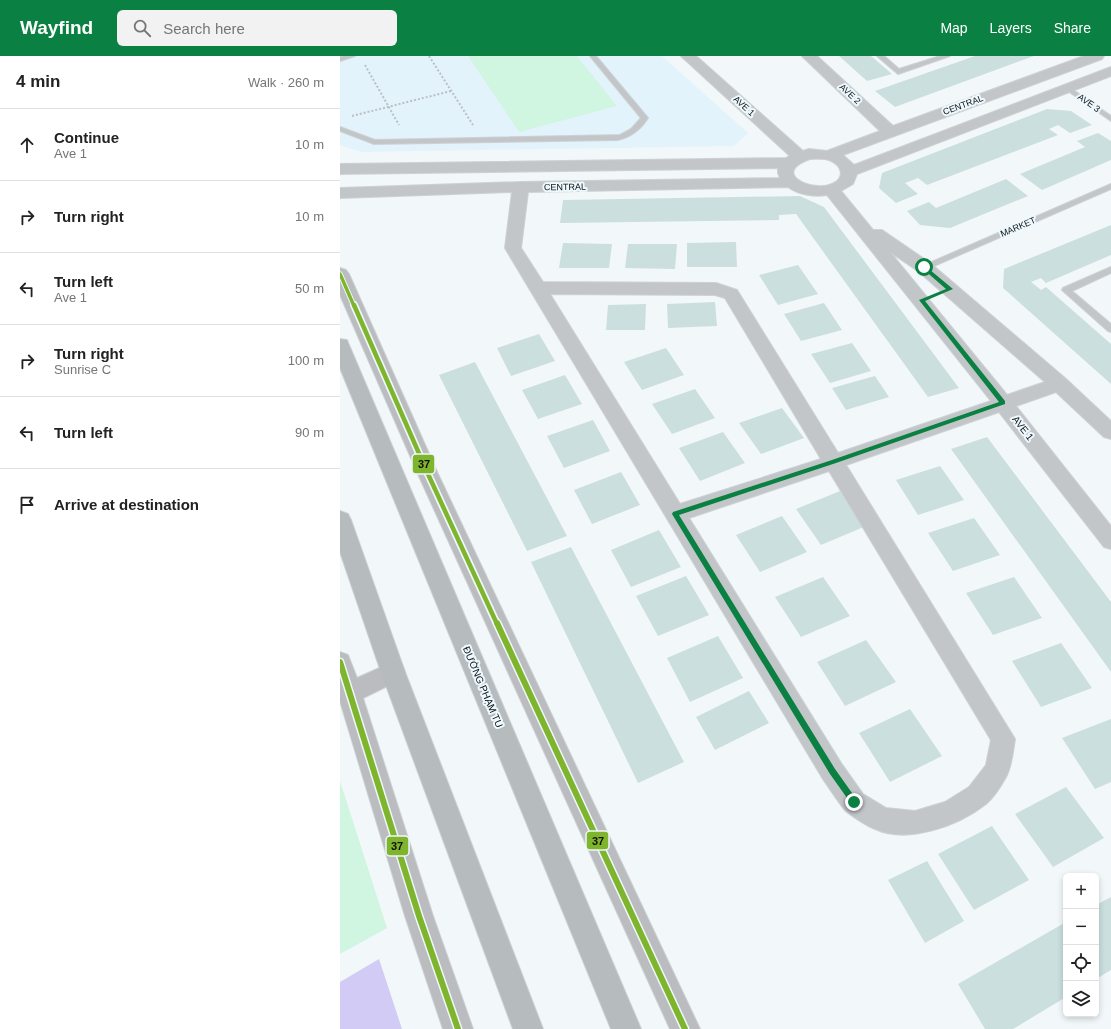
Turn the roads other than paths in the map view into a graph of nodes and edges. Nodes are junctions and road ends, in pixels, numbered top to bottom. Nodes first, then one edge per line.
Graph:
1 (352, 56) edge
2 (594, 56) edge
3 (688, 56) edge
4 (809, 56) edge
5 (880, 56) edge
6 (946, 56) edge
7 (1097, 56) edge
8 (340, 59) edge
9 (1111, 71) edge
10 (1067, 88) junction
11 (1111, 119) edge
12 (340, 130) edge
13 (890, 132) junction
14 (829, 155) junction
15 (794, 160) junction
16 (340, 169) edge
17 (849, 172) junction
18 (790, 182) junction
19 (1111, 186) edge
20 (521, 187) junction
21 (832, 190) junction
22 (340, 193) edge
23 (858, 222) junction
24 (924, 267) junction
25 (1111, 270) edge
26 (340, 274) edge
27 (538, 288) junction
28 (950, 289) junction
29 (921, 300) junction
30 (1111, 329) edge
31 (340, 345) edge
32 (1059, 384) junction
33 (1003, 402) junction
34 (1111, 432) edge
35 (834, 462) junction
36 (675, 514) junction
37 (340, 520) edge
38 (1111, 541) edge
39 (340, 662) edge
40 (393, 672) junction
41 (350, 693) junction
42 (458, 1029) edge
43 (528, 1029) edge
44 (626, 1029) edge
45 (685, 1029) edge

1 - 8 lane
2 - 12 lane
3 - 15 street, AVE 1
4 - 13 street, AVE 2
5 - 6 lane
7 - 13 street, CENTRAL
9 - 10 street
10 - 11 lane, AVE 3
10 - 17 street
13 - 14 street, CENTRAL
14 - 15 street
14 - 17 street
15 - 16 street
15 - 18 street
17 - 21 street
18 - 20 street, CENTRAL
18 - 21 street
19 - 24 lane, MARKET
20 - 22 street, CENTRAL
20 - 27 street
21 - 23 street, AVE 1
23 - 24 street, AVE 1
23 - 29 street, AVE 1
24 - 28 street, AVE 1
25 - 30 lane
26 - 45 main road
27 - 35 street
27 - 36 street
28 - 29 street
28 - 32 street, AVE 1
29 - 33 street, AVE 1
31 - 44 highway, ĐƯỜNG PHẠM TU
32 - 33 street
32 - 34 street, AVE 1
33 - 35 street
33 - 38 street, AVE 1
35 - 36 street
35 - 36 street
37 - 40 highway
39 - 41 main road
40 - 41 main road
40 - 43 highway
41 - 42 main road

